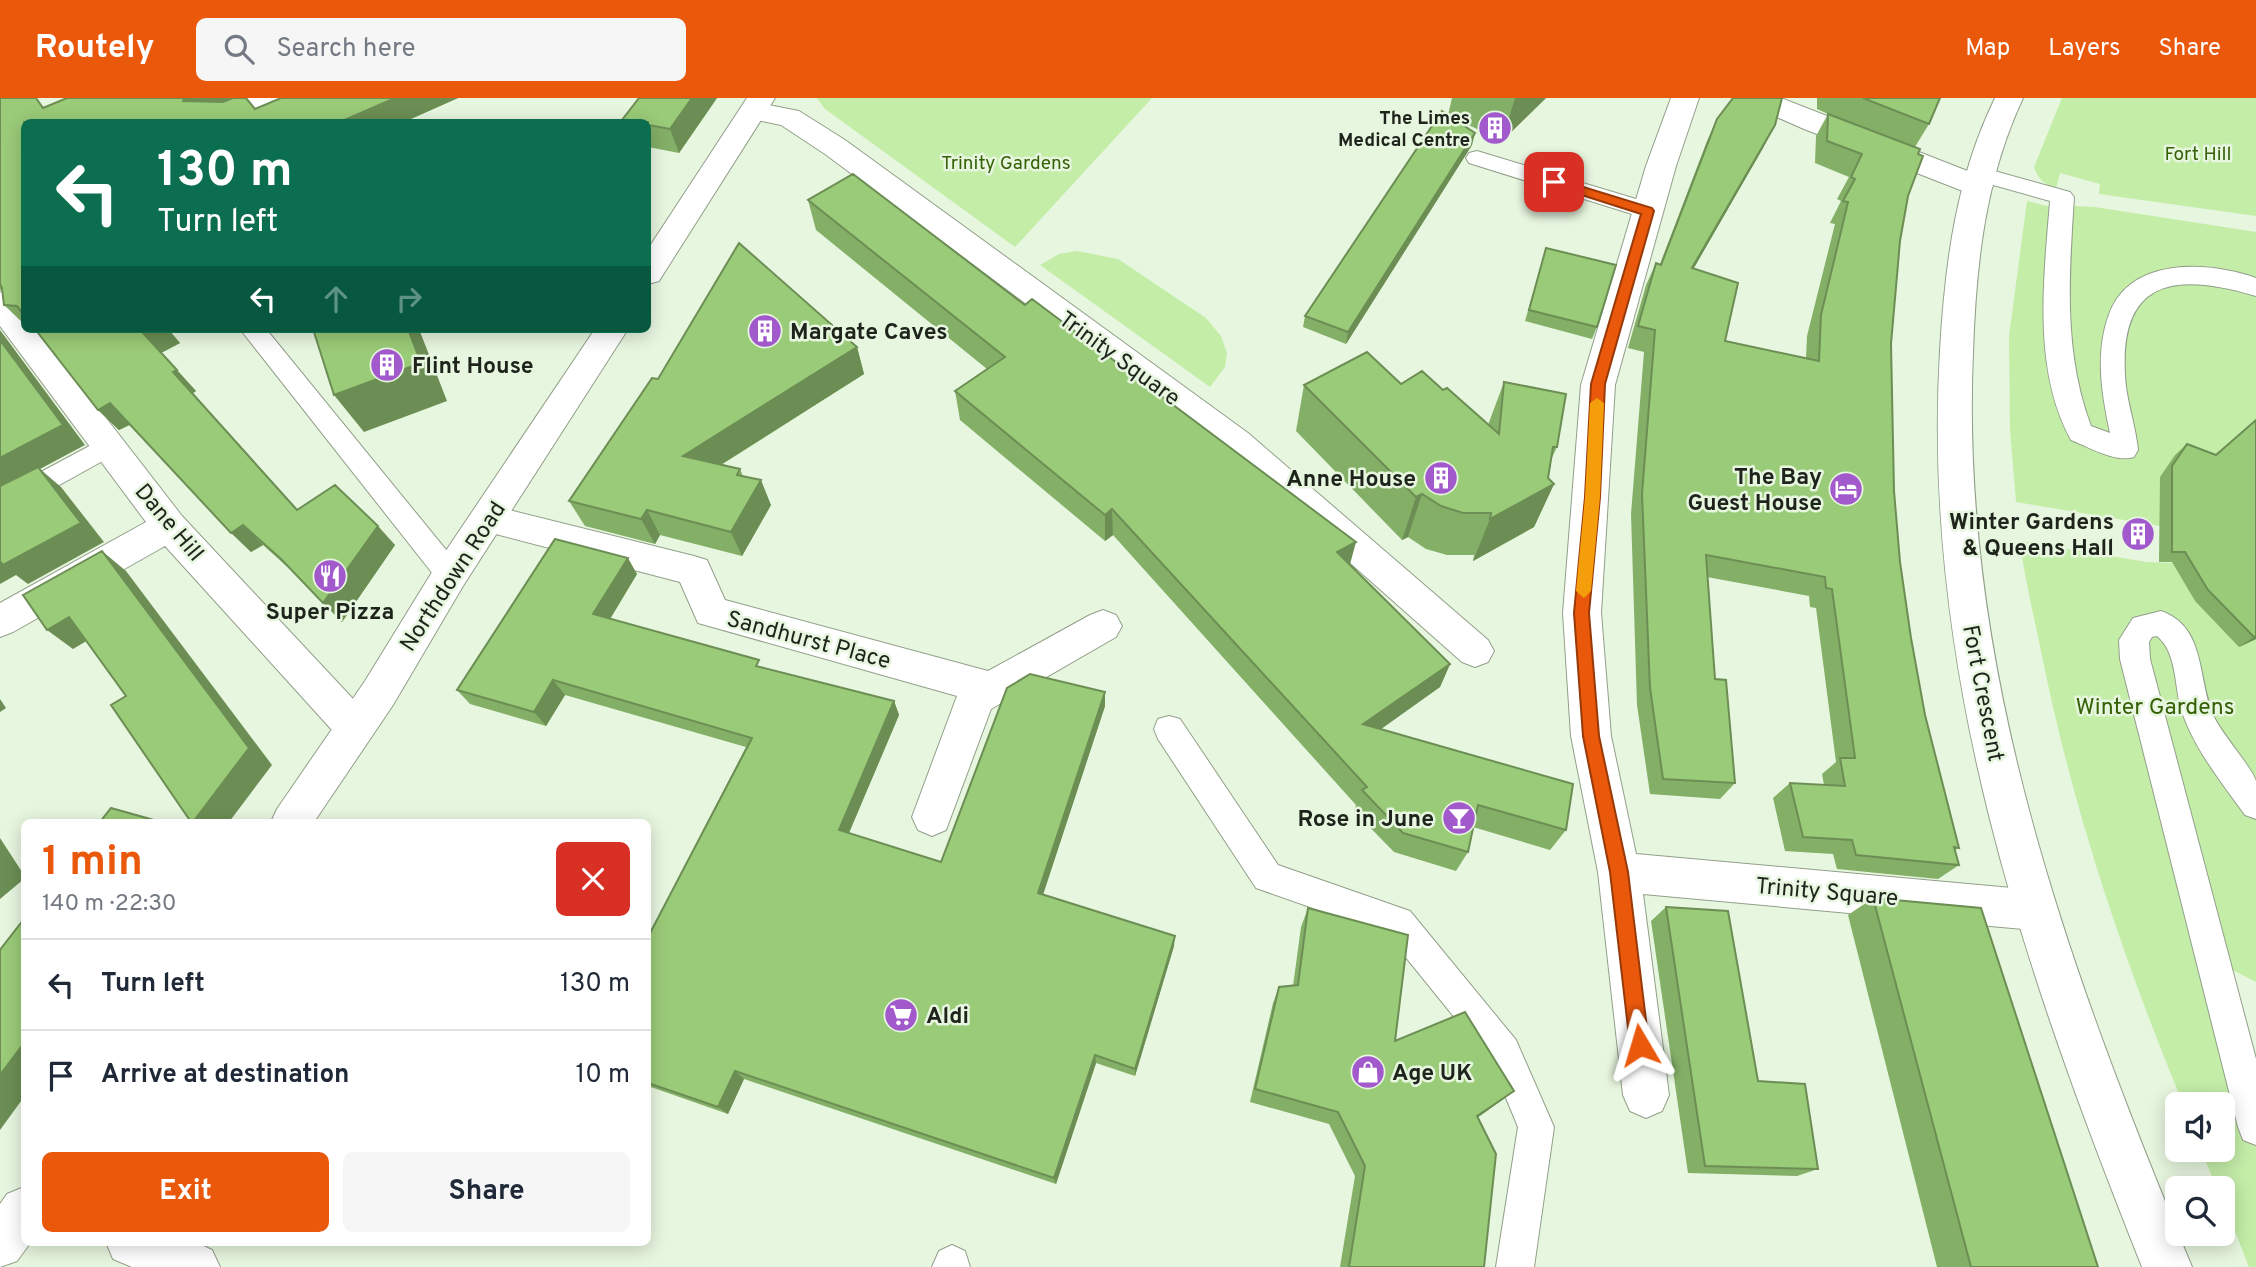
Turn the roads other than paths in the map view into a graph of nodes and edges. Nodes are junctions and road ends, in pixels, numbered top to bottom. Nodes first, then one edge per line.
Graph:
1 (271, 98) edge
2 (1685, 98) edge
3 (1757, 98) edge
4 (2009, 98) edge
5 (757, 105) edge
6 (222, 119) edge
7 (1477, 158) dead end
8 (1979, 180) junction
9 (1648, 211) junction
10 (651, 268) edge
11 (2256, 288) edge
12 (1, 308) edge
13 (255, 333) edge
14 (609, 333) edge
15 (108, 446) junction
16 (0, 506) edge
17 (489, 519) junction
18 (169, 526) junction
19 (450, 575) junction
20 (0, 621) edge
21 (1103, 626) dead end
22 (1475, 651) dead end
23 (992, 689) junction
24 (355, 728) junction
25 (1169, 729) dead end
26 (2256, 805) edge
27 (932, 817) dead end
28 (293, 819) edge
29 (1619, 872) junction
30 (2035, 910) junction
31 (1646, 1095) dead end
32 (2256, 1127) edge
33 (21, 1215) edge
34 (0, 1244) edge
35 (140, 1246) edge
36 (195, 1267) edge
37 (1515, 1267) edge
38 (2167, 1267) edge

1 - 6 street
2 - 9 street
3 - 8 street
4 - 8 street, Fort Crescent
5 - 10 street
5 - 22 street, Trinity Square
7 - 9 lane
8 - 11 lane
8 - 30 street, Fort Crescent
9 - 29 street
12 - 15 street, Dane Hill
13 - 19 lane
14 - 17 street, Northdown Road
15 - 16 lane
15 - 18 street, Dane Hill
17 - 19 street, Northdown Road
17 - 23 street, Sandhurst Place
18 - 20 street
18 - 24 street, Dane Hill
19 - 24 street, Northdown Road
21 - 23 street
23 - 27 street
24 - 28 street, Northdown Road
25 - 37 lane
26 - 32 lane
29 - 30 street, Trinity Square
29 - 31 street
30 - 38 street, Fort Crescent
33 - 34 street
35 - 36 street

